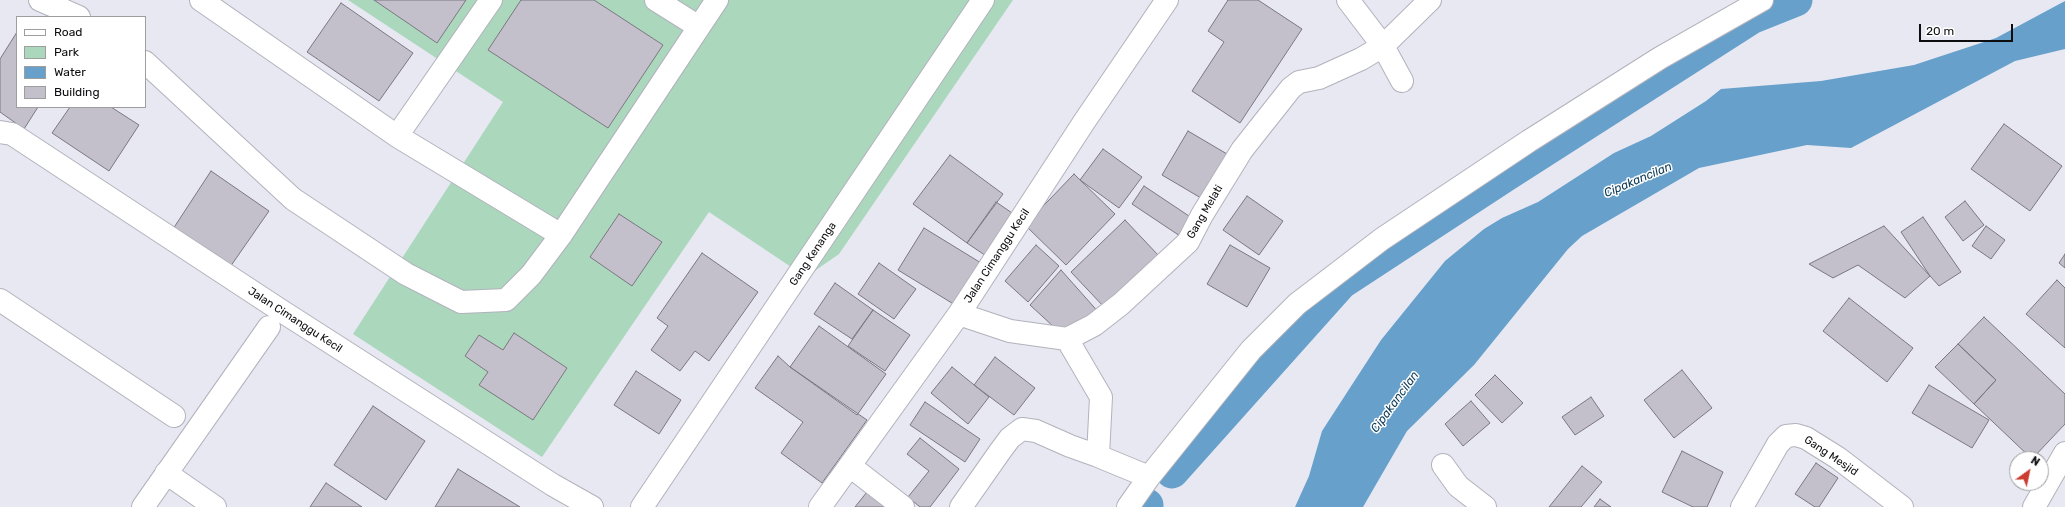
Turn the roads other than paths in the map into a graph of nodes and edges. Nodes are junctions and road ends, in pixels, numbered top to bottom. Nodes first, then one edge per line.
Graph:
1 (40, 0) edge
2 (201, 0) edge
3 (492, 0) edge
4 (656, 0) edge
5 (718, 0) edge
6 (983, 0) edge
7 (1167, 0) edge
8 (1348, 0) edge
9 (1430, 0) edge
10 (1762, 0) edge
11 (76, 10) edge
12 (699, 27) junction
13 (1383, 46) junction
14 (146, 63) edge
15 (1402, 81) dead end
16 (0, 132) edge
17 (397, 136) junction
18 (561, 235) junction
19 (0, 300) edge
20 (960, 314) junction
21 (269, 327) dead end
22 (1068, 339) junction
23 (174, 416) dead end
24 (2065, 454) edge
25 (1098, 456) junction
26 (1443, 465) dead end
27 (850, 466) junction
28 (166, 473) junction
29 (1149, 477) junction
30 (143, 507) edge
31 (215, 507) edge
32 (592, 507) edge
33 (642, 507) edge
34 (820, 507) edge
35 (902, 507) edge
36 (961, 507) edge
37 (1128, 507) edge
38 (1485, 507) edge
39 (1742, 507) edge
40 (1902, 507) edge
41 (2034, 507) edge

1 - 11 street
2 - 17 street
3 - 17 street
4 - 12 street
5 - 12 street
6 - 33 street, Gang Kenanga
7 - 20 street, Jalan Cimanggu Kecil
8 - 13 street
9 - 13 street, Gang Melati
10 - 29 street
12 - 18 street
13 - 15 street
13 - 22 street, Gang Melati
14 - 18 street
16 - 32 street, Jalan Cimanggu Kecil
17 - 18 street
19 - 23 street
20 - 22 street
20 - 27 street, Jalan Cimanggu Kecil
21 - 28 street
22 - 25 street
24 - 41 street
25 - 29 street
25 - 36 street
26 - 38 street
27 - 34 street, Jalan Cimanggu Kecil
27 - 35 street
28 - 30 street
28 - 31 street
29 - 37 street
39 - 40 street, Gang Mesjid

